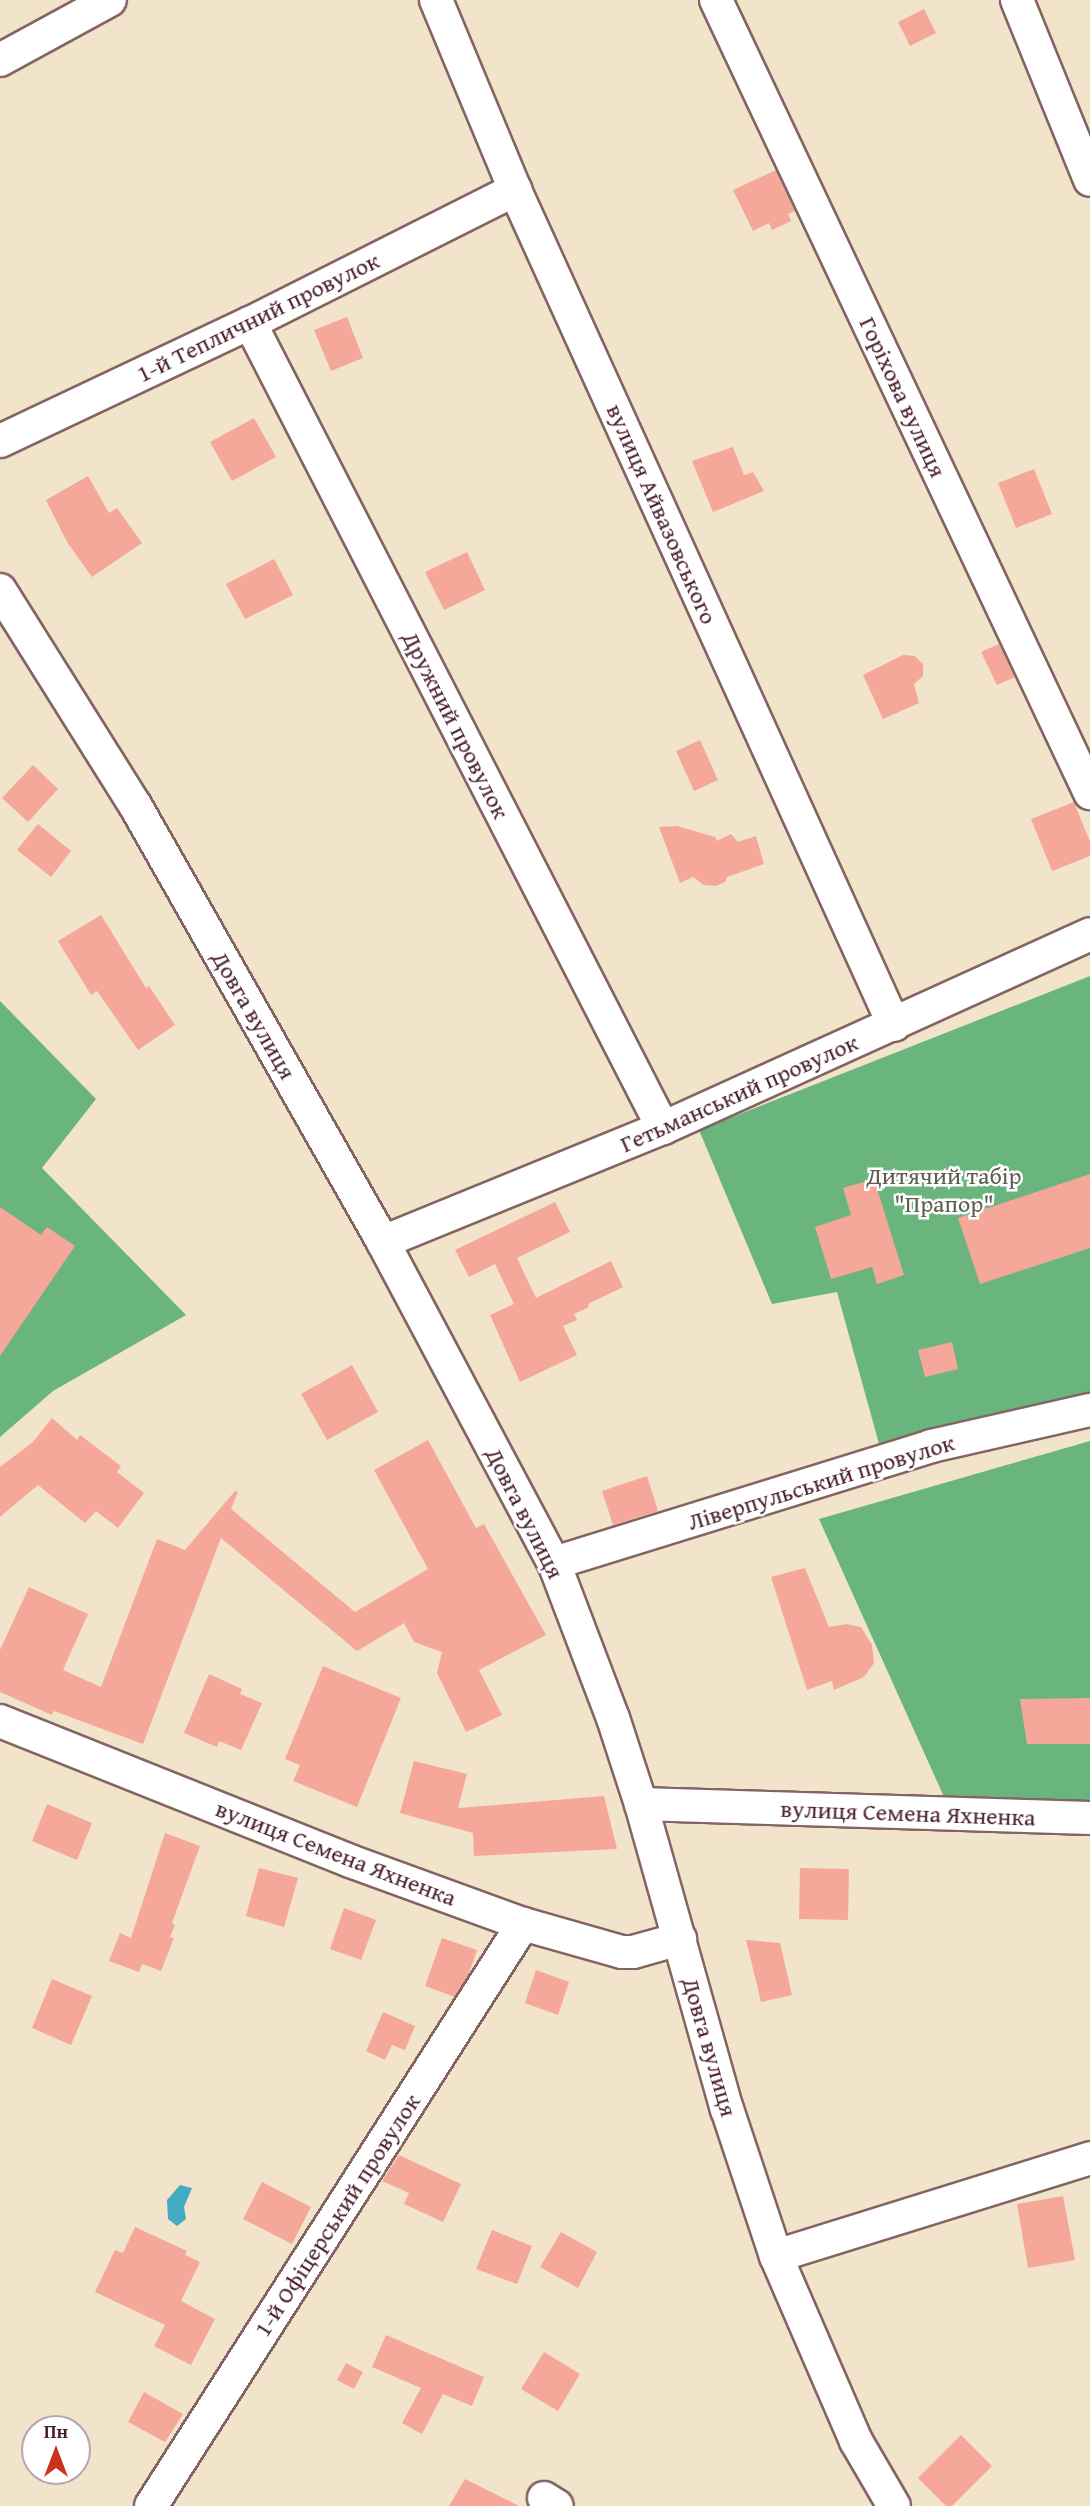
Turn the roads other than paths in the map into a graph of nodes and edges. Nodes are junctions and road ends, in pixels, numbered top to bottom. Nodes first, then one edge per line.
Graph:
1 (110, 0) edge
2 (436, 0) edge
3 (716, 0) edge
4 (1017, 0) edge
5 (0, 60) edge
6 (1090, 180) edge
7 (515, 190) junction
8 (250, 323) junction
9 (0, 441) edge
10 (0, 591) edge
11 (1090, 793) edge
12 (1090, 934) edge
13 (894, 1025) junction
14 (663, 1128) junction
15 (383, 1242) junction
16 (1090, 1410) edge
17 (554, 1563) junction
18 (0, 1721) edge
19 (641, 1804) junction
20 (1090, 1818) edge
21 (523, 1924) junction
22 (680, 1939) junction
23 (1090, 2158) edge
24 (776, 2256) junction
25 (151, 2506) edge
26 (894, 2506) edge

1 - 5 street
2 - 7 street, вулиця Айвазовського
3 - 11 street, Горіхова вулиця
4 - 6 street
7 - 8 street, 1-й Тепличний провулок
7 - 13 street, вулиця Айвазовського
8 - 9 street, 1-й Тепличний провулок
8 - 14 street, Дружний провулок
10 - 15 street, Довга вулиця
12 - 13 street, Гетьманський провулок
13 - 14 street, Гетьманський провулок
14 - 15 street, Гетьманський провулок
15 - 17 street, Довга вулиця
16 - 17 street, Ліверпульський провулок
17 - 19 street, Довга вулиця
18 - 21 street, вулиця Семена Яхненка
19 - 20 street, вулиця Семена Яхненка
19 - 22 street, Довга вулиця
21 - 22 street, вулиця Семена Яхненка
21 - 25 street, 1-й Офіцерський провулок
22 - 24 street, Довга вулиця
23 - 24 street
24 - 26 street, Довга вулиця

